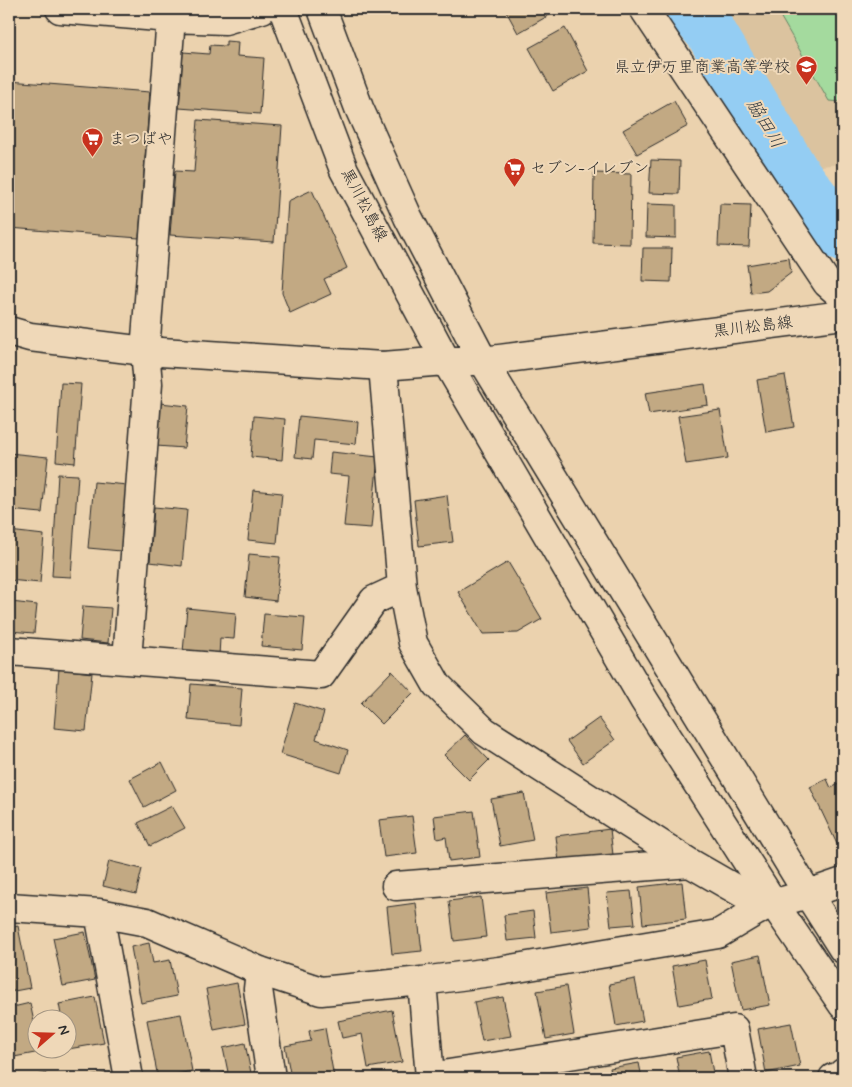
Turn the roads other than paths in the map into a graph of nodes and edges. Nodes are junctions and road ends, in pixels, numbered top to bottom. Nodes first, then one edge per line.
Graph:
1 (60, 9) edge
2 (262, 9) edge
3 (283, 9) edge
4 (322, 9) edge
5 (644, 9) edge
6 (171, 18) junction
7 (843, 297) edge
8 (843, 315) edge
9 (16, 336) edge
10 (145, 351) junction
11 (446, 361) junction
12 (483, 361) junction
13 (383, 366) junction
14 (402, 586) junction
15 (9, 651) edge
16 (127, 660) junction
17 (690, 863) junction
18 (843, 882) edge
19 (396, 886) dead end
20 (808, 894) junction
21 (770, 905) junction
22 (9, 907) edge
23 (99, 913) junction
24 (843, 949) edge
25 (260, 972) junction
26 (422, 981) junction
27 (843, 1005) edge
28 (129, 1078) edge
29 (271, 1078) edge
30 (430, 1078) edge
31 (743, 1078) edge

1 - 6 street
2 - 6 street
3 - 11 street, 黒川松島線
4 - 12 street, 黒川松島線
5 - 7 street
6 - 10 street
8 - 12 street, 黒川松島線
9 - 10 street
10 - 13 street
10 - 16 street
11 - 12 street, 黒川松島線
11 - 13 street
11 - 21 street
12 - 20 street
13 - 14 street
14 - 16 street
14 - 17 street
15 - 16 street
17 - 19 street
17 - 21 street
18 - 20 street
20 - 21 street
20 - 24 street
21 - 26 street
21 - 27 street
22 - 23 street
23 - 25 street
23 - 28 street
25 - 26 street
25 - 29 street
26 - 30 street
30 - 31 street

